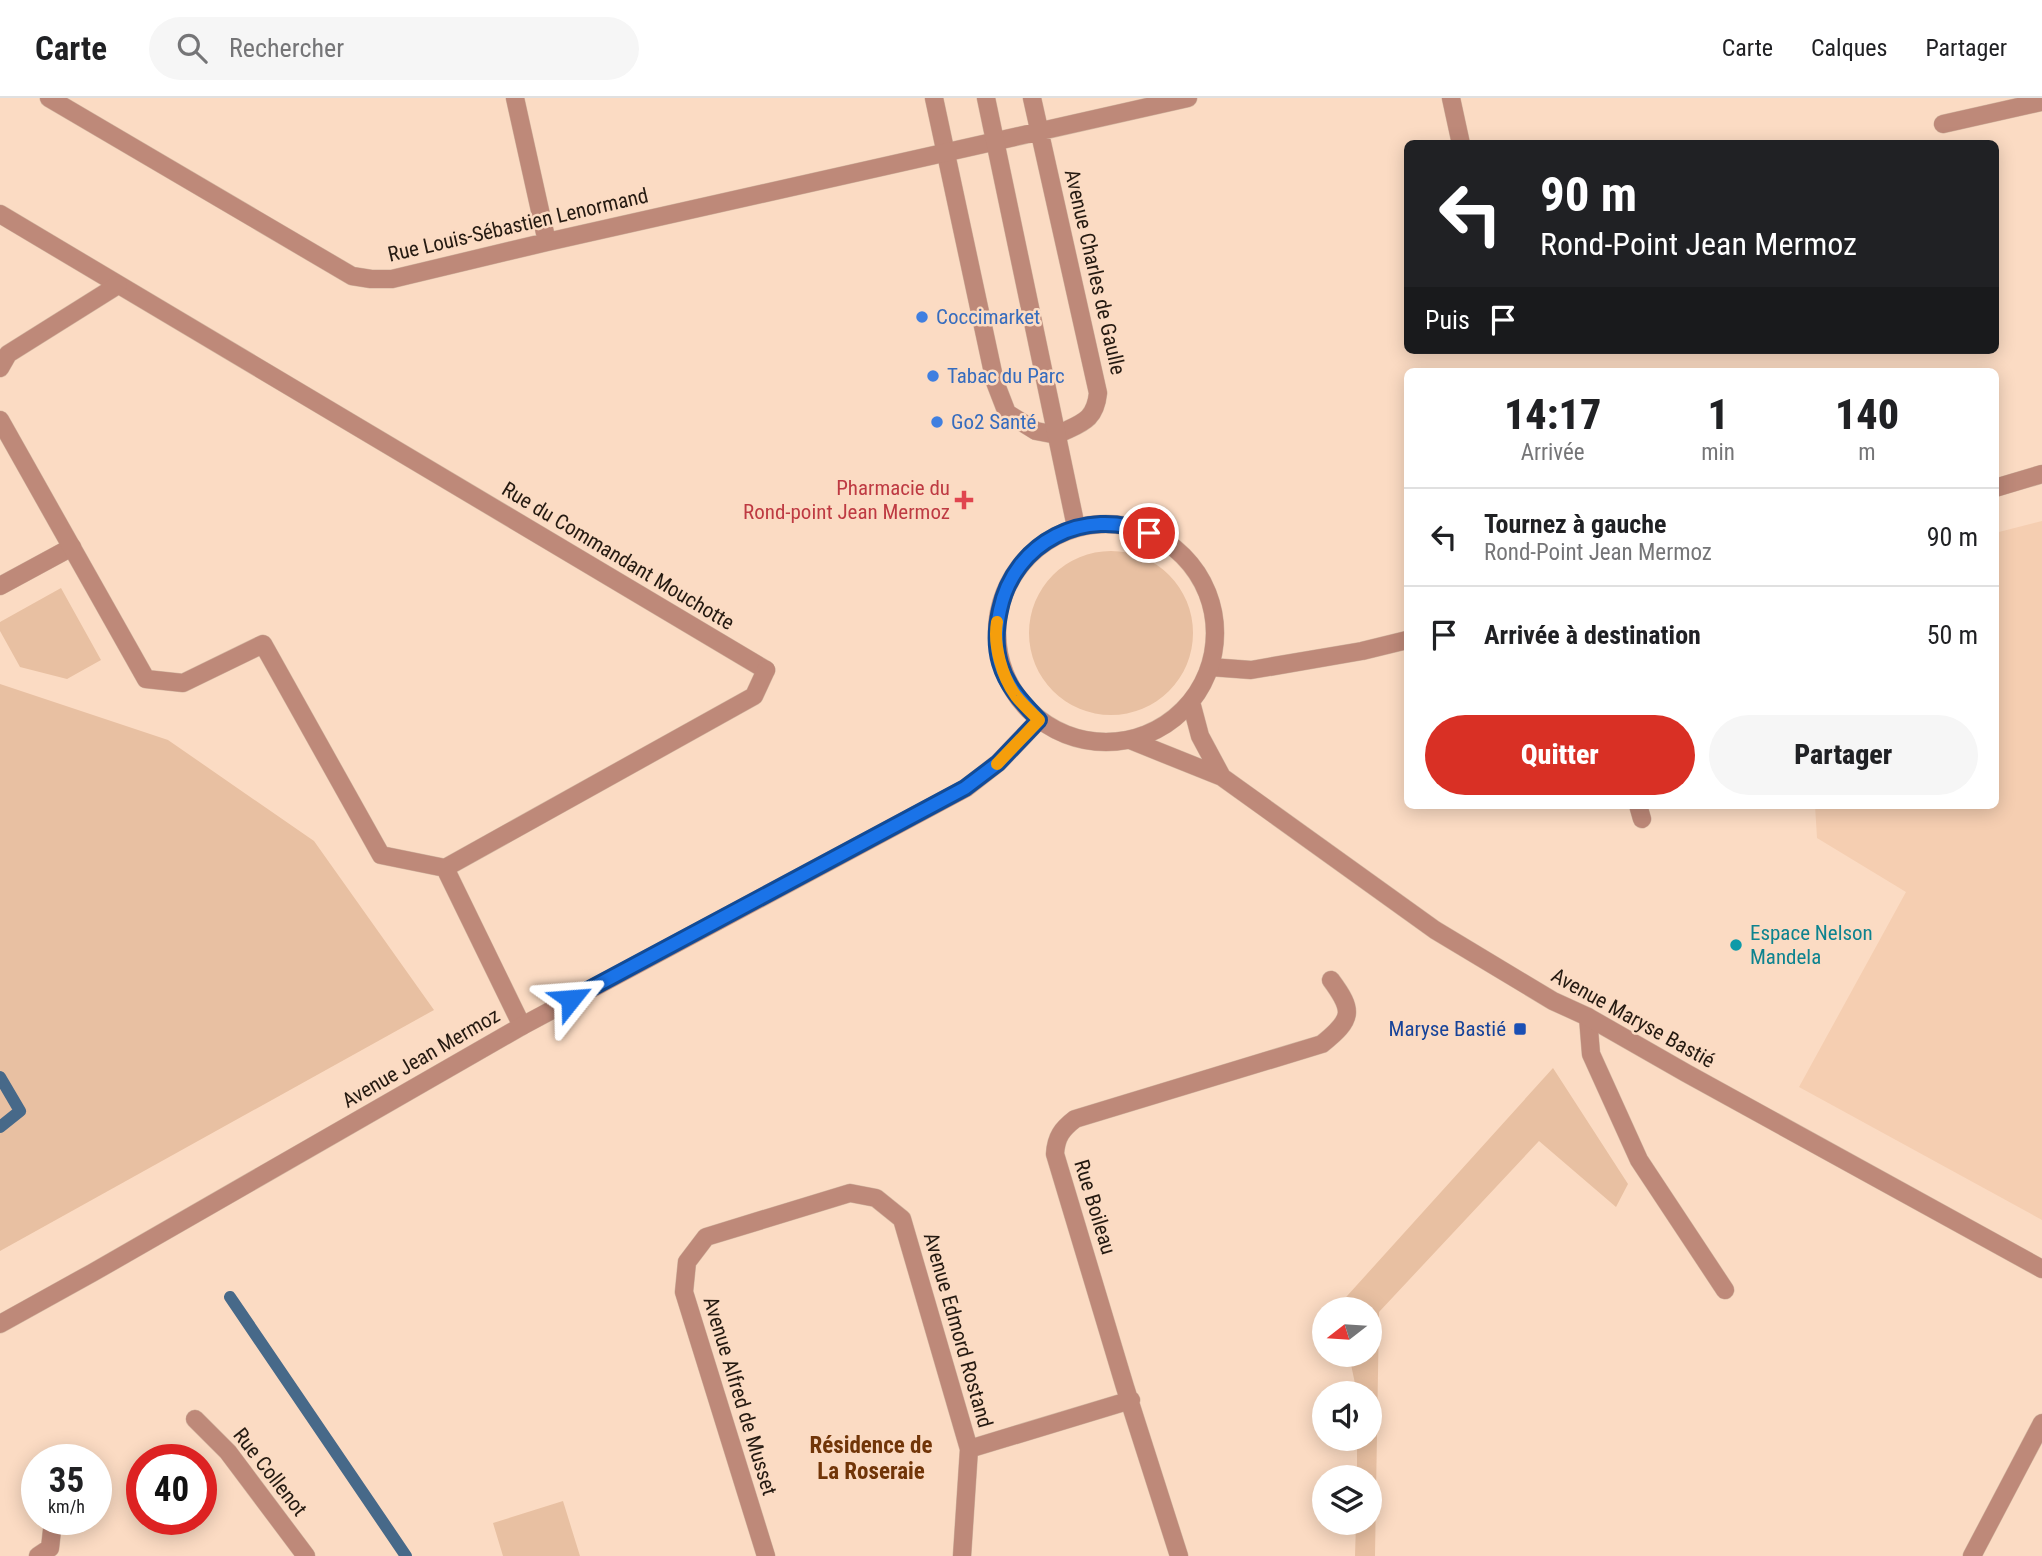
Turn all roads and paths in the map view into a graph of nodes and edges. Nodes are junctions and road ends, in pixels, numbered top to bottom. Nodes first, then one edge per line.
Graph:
1 (49, 98) edge
2 (515, 98) edge
3 (934, 98) edge
4 (986, 98) edge
5 (1032, 98) edge
6 (1188, 98) edge
7 (1451, 98) edge
8 (2040, 98) edge
9 (1943, 124) dead end
10 (1039, 131) junction
11 (1460, 140) edge
12 (994, 141) junction
13 (945, 153) junction
14 (0, 214) edge
15 (547, 242) junction
16 (118, 285) junction
17 (0, 368) edge
18 (0, 420) edge
19 (1057, 435) junction
20 (2042, 474) edge
21 (1999, 487) edge
22 (1076, 527) junction
23 (72, 547) junction
24 (0, 586) edge
25 (1404, 641) edge
26 (1210, 667) junction
27 (1191, 702) junction
28 (1039, 720) junction
29 (1130, 740) junction
30 (1222, 777) junction
31 (445, 868) junction
32 (1331, 980) dead end
33 (1588, 1017) junction
34 (522, 1026) junction
35 (850, 1193) joint
36 (2042, 1269) edge
37 (1725, 1290) dead end
38 (0, 1324) edge
39 (1130, 1400) junction
40 (195, 1419) dead end
41 (2042, 1423) edge
42 (969, 1449) junction
43 (51, 1535) edge
44 (38, 1556) edge
45 (306, 1556) edge
46 (766, 1556) edge
47 (962, 1556) edge
48 (1179, 1556) edge
49 (1972, 1556) edge

1 - 15 street, Rue Louis-Sébastien Lenormand
2 - 15 street
3 - 13 street
4 - 12 street
5 - 10 street, Avenue Charles de Gaulle
6 - 10 street, Rue Louis-Sébastien Lenormand
7 - 11 street
8 - 9 street
10 - 12 street, Rue Louis-Sébastien Lenormand
10 - 19 street, Avenue Charles de Gaulle
12 - 13 street, Rue Louis-Sébastien Lenormand
12 - 19 street
13 - 15 street, Rue Louis-Sébastien Lenormand
13 - 19 street
14 - 16 street, Rue du Commandant Mouchotte
16 - 17 street
16 - 31 street, Rue du Commandant Mouchotte
18 - 23 street
19 - 22 street
20 - 21 street
22 - 26 street
22 - 28 street
23 - 24 street
23 - 31 street
25 - 26 street
26 - 27 street
27 - 29 street
27 - 30 street, Avenue Maryse Bastié
28 - 29 street
28 - 34 street, Avenue Jean Mermoz
29 - 30 street, Avenue Maryse Bastié
30 - 33 street, Avenue Maryse Bastié
31 - 34 street
32 - 39 street, Rue Boileau
33 - 36 street, Avenue Maryse Bastié
33 - 37 street
34 - 38 street, Avenue Jean Mermoz
35 - 42 street, Avenue Edmord Rostand
35 - 46 street, Avenue Alfred de Musset
39 - 42 street
39 - 48 street, Rue Boileau
40 - 45 street, Rue Collenot
41 - 49 street
42 - 47 street, Avenue Edmord Rostand
43 - 44 street

